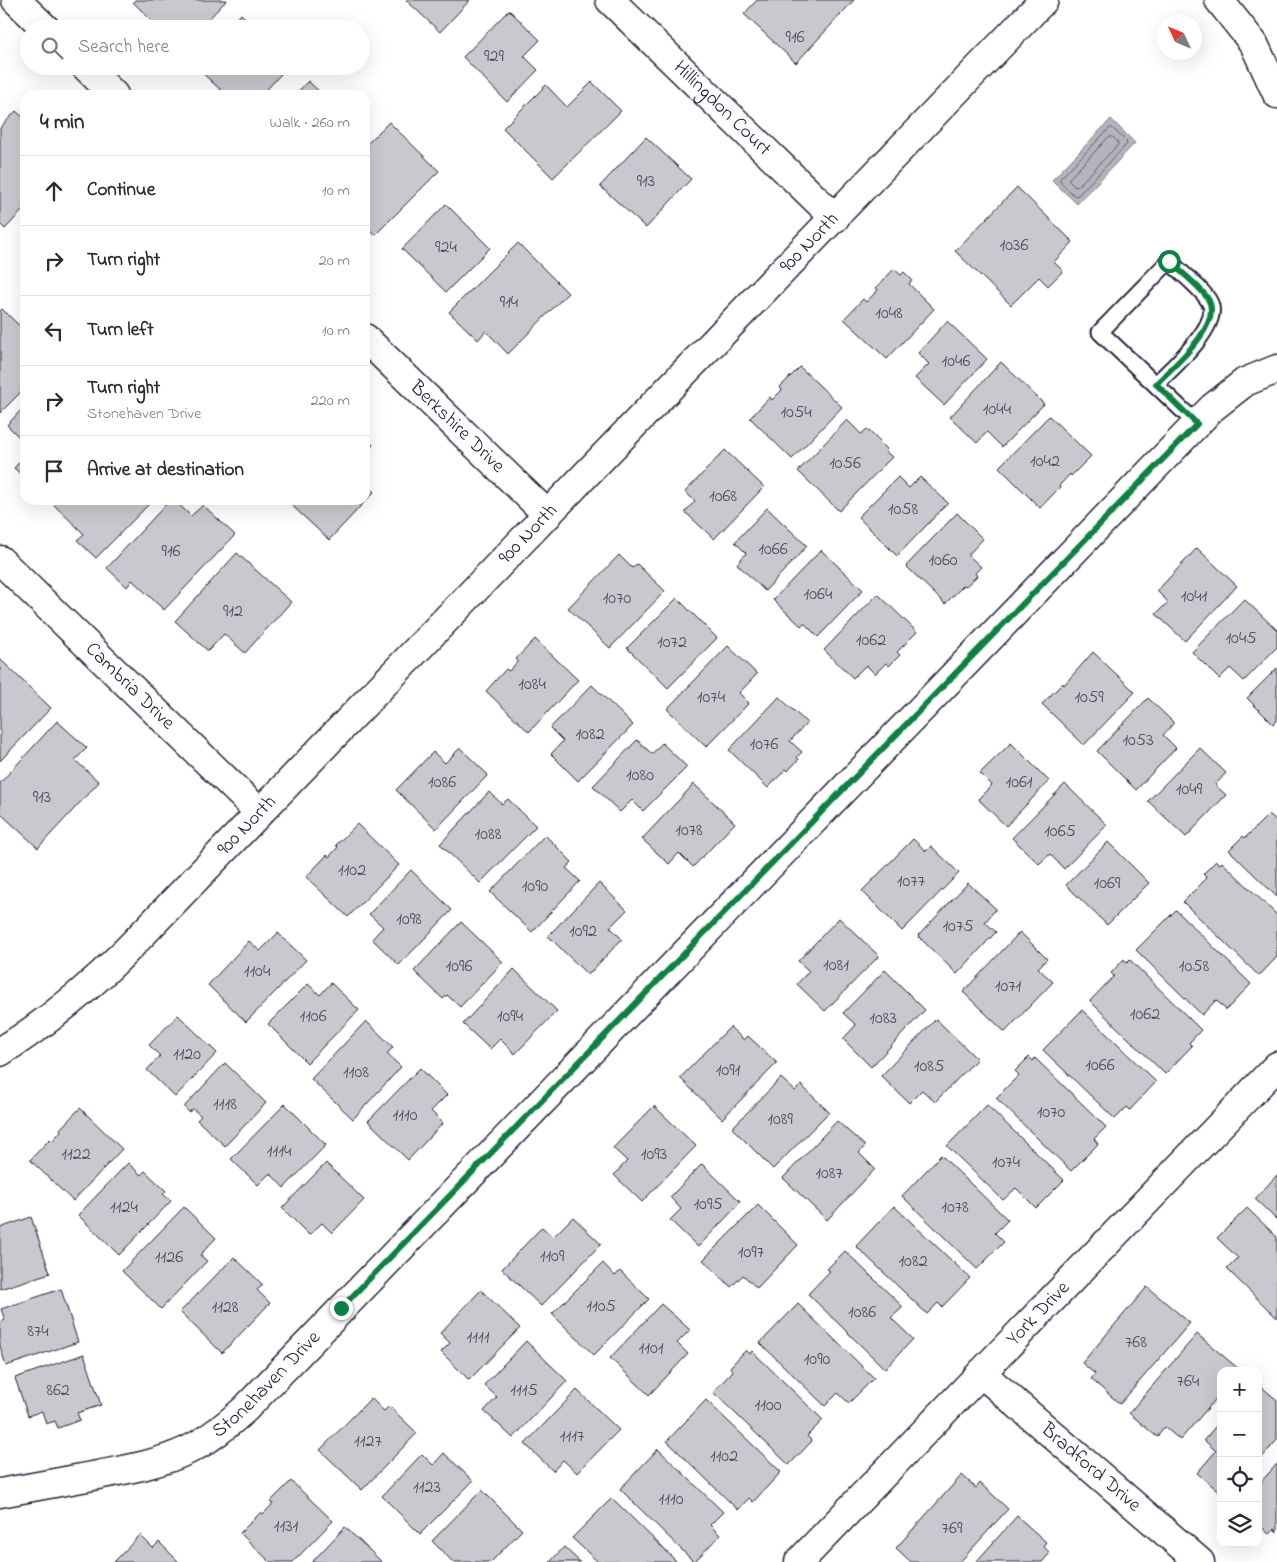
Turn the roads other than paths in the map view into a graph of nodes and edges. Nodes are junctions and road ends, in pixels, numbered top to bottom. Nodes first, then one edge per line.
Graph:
1 (16, 0) edge
2 (610, 0) edge
3 (1044, 0) edge
4 (1219, 0) edge
5 (37, 20) edge
6 (94, 75) edge
7 (109, 90) edge
8 (1277, 94) edge
9 (835, 218) junction
10 (370, 343) edge
11 (1277, 369) edge
12 (1156, 384) junction
13 (1197, 424) junction
14 (548, 515) junction
15 (0, 560) edge
16 (260, 812) junction
17 (0, 1052) edge
18 (1277, 1066) edge
19 (981, 1373) junction
20 (0, 1493) edge
21 (799, 1562) edge
22 (1200, 1562) edge

1 - 5 street
2 - 9 street, Hillingdon Court
3 - 9 street, 900 North
4 - 8 street
6 - 7 street
9 - 14 street, 900 North
10 - 14 street, Berkshire Drive
11 - 13 street, Stonehaven Drive
12 - 12 lane
12 - 13 lane
13 - 20 street, Stonehaven Drive
14 - 16 street, 900 North
15 - 16 street, Cambria Drive
16 - 17 street, 900 North
18 - 19 street, York Drive
19 - 21 street, York Drive
19 - 22 street, Bradford Drive

